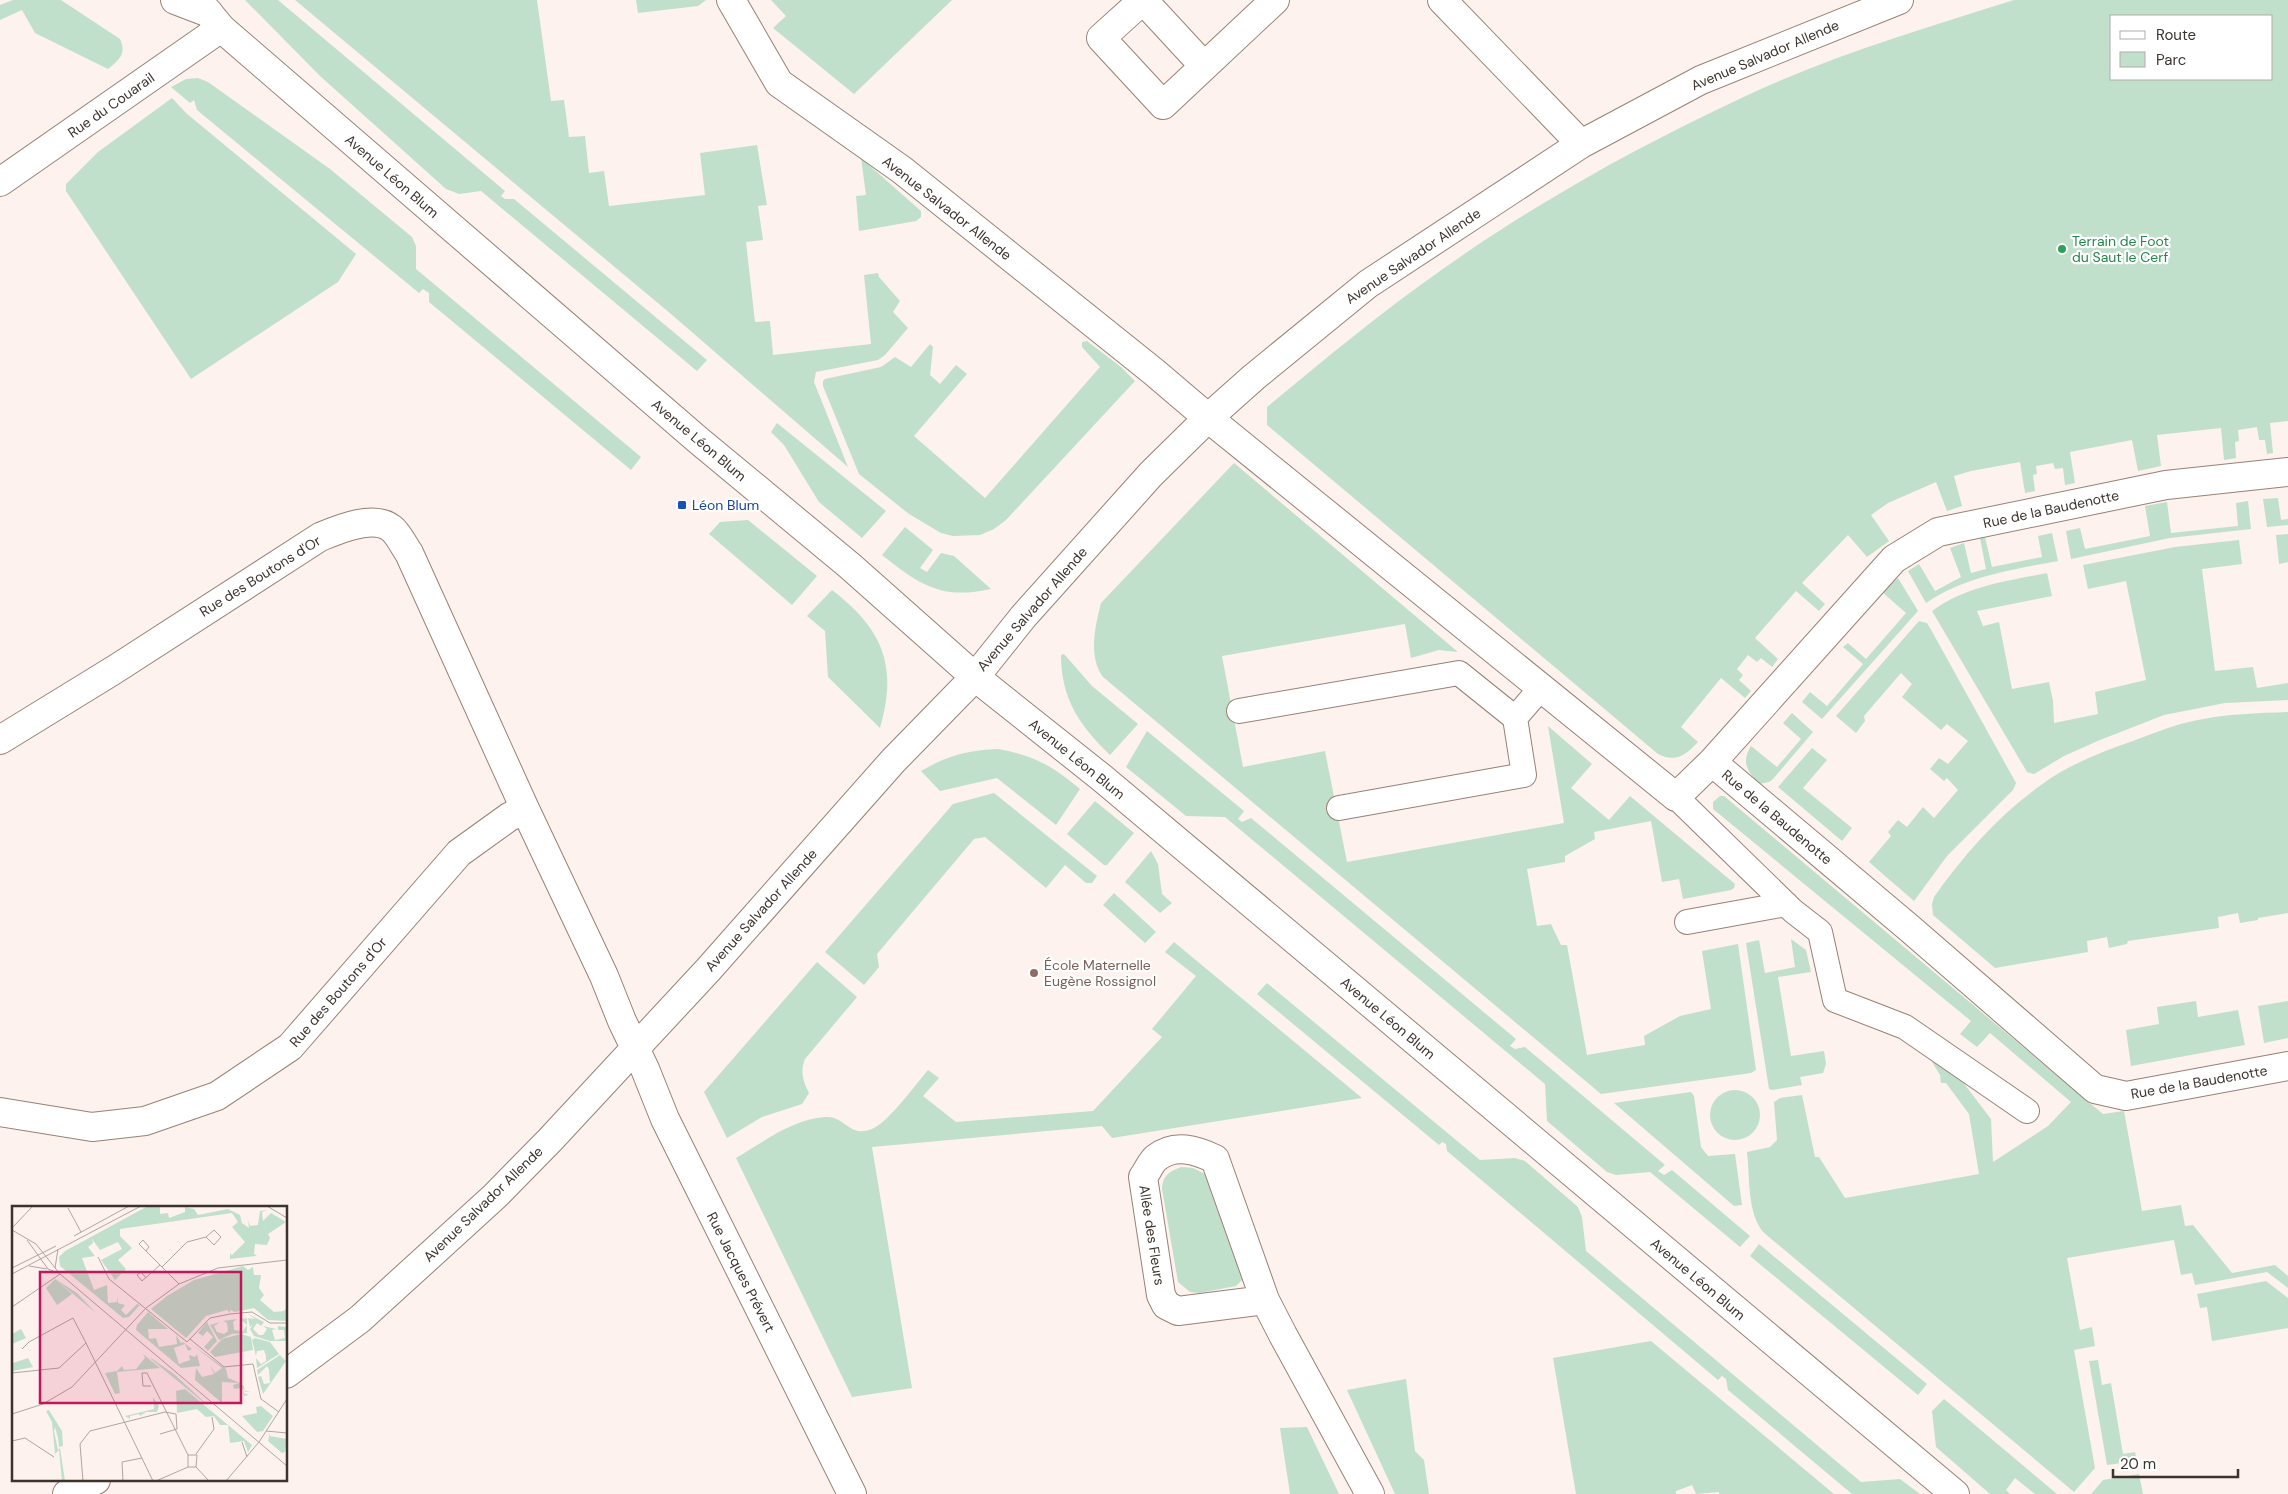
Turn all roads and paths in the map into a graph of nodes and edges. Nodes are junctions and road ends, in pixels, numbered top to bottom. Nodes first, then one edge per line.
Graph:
1 (175, 0) edge
2 (731, 0) edge
3 (1275, 0) edge
4 (1442, 0) edge
5 (1899, 0) edge
6 (210, 14) edge
7 (1204, 66) dead end
8 (1582, 144) junction
9 (0, 182) edge
10 (1208, 418) junction
11 (2288, 472) edge
12 (974, 677) junction
13 (1541, 688) junction
14 (1239, 711) dead end
15 (1515, 718) junction
16 (0, 740) edge
17 (1712, 762) junction
18 (1676, 798) junction
19 (1339, 808) dead end
20 (525, 809) junction
21 (1786, 904) junction
22 (1688, 922) dead end
23 (636, 1048) junction
24 (2288, 1066) edge
25 (2027, 1111) dead end
26 (0, 1112) edge
27 (1265, 1300) junction
28 (288, 1373) edge
29 (92, 1482) edge
30 (67, 1494) edge
31 (852, 1494) edge
32 (1370, 1494) edge
33 (1955, 1494) edge

1 - 6 street, Avenue Léon Blum
2 - 10 street, Avenue Salvador Allende
3 - 7 street
4 - 8 street
5 - 8 street, Avenue Salvador Allende
6 - 9 street, Rue du Couarail
6 - 12 street, Avenue Léon Blum
8 - 10 street, Avenue Salvador Allende
10 - 12 street, Avenue Salvador Allende
10 - 13 street
11 - 17 street, Rue de la Baudenotte
12 - 23 street, Avenue Salvador Allende
12 - 33 street, Avenue Léon Blum
13 - 15 lane
13 - 18 street
14 - 15 lane
15 - 19 lane
16 - 20 street, Rue des Boutons d'Or
17 - 18 street
17 - 24 street, Rue de la Baudenotte
18 - 21 lane
20 - 23 street, Rue des Boutons d'Or
20 - 26 street, Rue des Boutons d'Or
21 - 22 lane
21 - 25 lane
23 - 28 street, Avenue Salvador Allende
23 - 31 street, Rue Jacques Prévert
27 - 27 street, Allée des Fleurs
27 - 32 street, Allée des Fleurs
29 - 30 street

